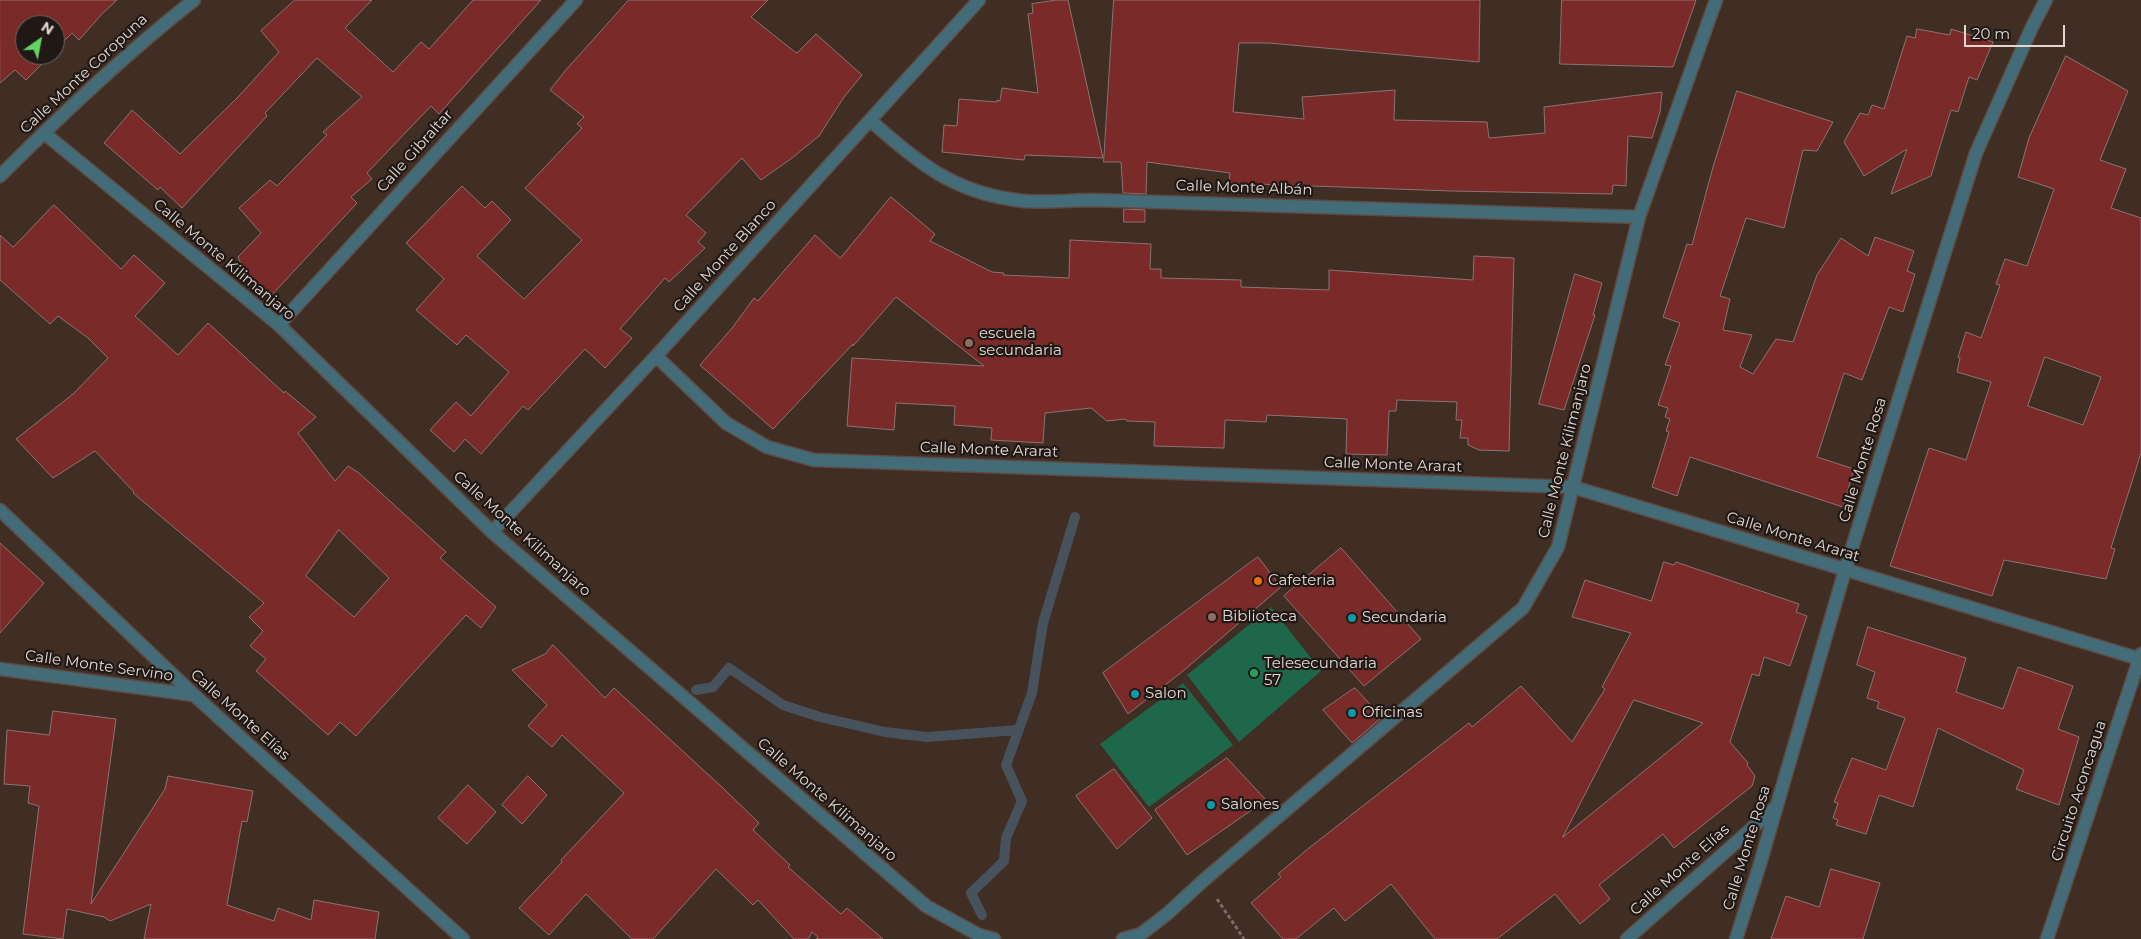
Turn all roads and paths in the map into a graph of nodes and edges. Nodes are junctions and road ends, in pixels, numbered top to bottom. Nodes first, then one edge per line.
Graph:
1 (194, 0) edge
2 (576, 0) edge
3 (979, 0) edge
4 (1716, 0) edge
5 (2046, 0) edge
6 (871, 121) junction
7 (44, 133) junction
8 (0, 176) edge
9 (1640, 216) junction
10 (279, 325) junction
11 (656, 356) junction
12 (1573, 487) junction
13 (0, 510) edge
14 (492, 532) junction
15 (1845, 570) junction
16 (2140, 656) edge
17 (0, 669) edge
18 (194, 695) junction
19 (1777, 806) junction
20 (1204, 880) junction
21 (463, 939) edge
22 (994, 939) edge
23 (1123, 939) edge
24 (1244, 939) edge
25 (1627, 939) edge
26 (1736, 939) edge
27 (2047, 939) edge

1 - 7 street, Calle Monte Coropuna
2 - 10 street, Calle Gibraltar
3 - 6 street, Calle Monte Blanco
4 - 9 street, Calle Monte Kilimanjaro
5 - 15 street, Calle Monte Rosa
6 - 9 street, Calle Monte Albán
6 - 11 street, Calle Monte Blanco
7 - 8 street, Calle Monte Coropuna
7 - 10 street, Calle Monte Kilimanjaro
9 - 12 street, Calle Monte Kilimanjaro
10 - 14 street, Calle Monte Kilimanjaro
11 - 12 street, Calle Monte Ararat
11 - 14 street, Calle Monte Blanco
12 - 15 street, Calle Monte Ararat
12 - 20 street, Calle Monte Kilimanjaro
13 - 18 street, Calle Monte Elías
14 - 22 street, Calle Monte Kilimanjaro
15 - 16 street, Calle Monte Ararat
15 - 19 street, Calle Monte Rosa
16 - 27 street, Circuito Aconcagua
17 - 18 street, Calle Monte Servino
18 - 21 street, Calle Monte Elías
19 - 25 street, Calle Monte Elías
19 - 26 street, Calle Monte Rosa
20 - 23 street, Calle Monte Kilimanjaro
20 - 24 path

